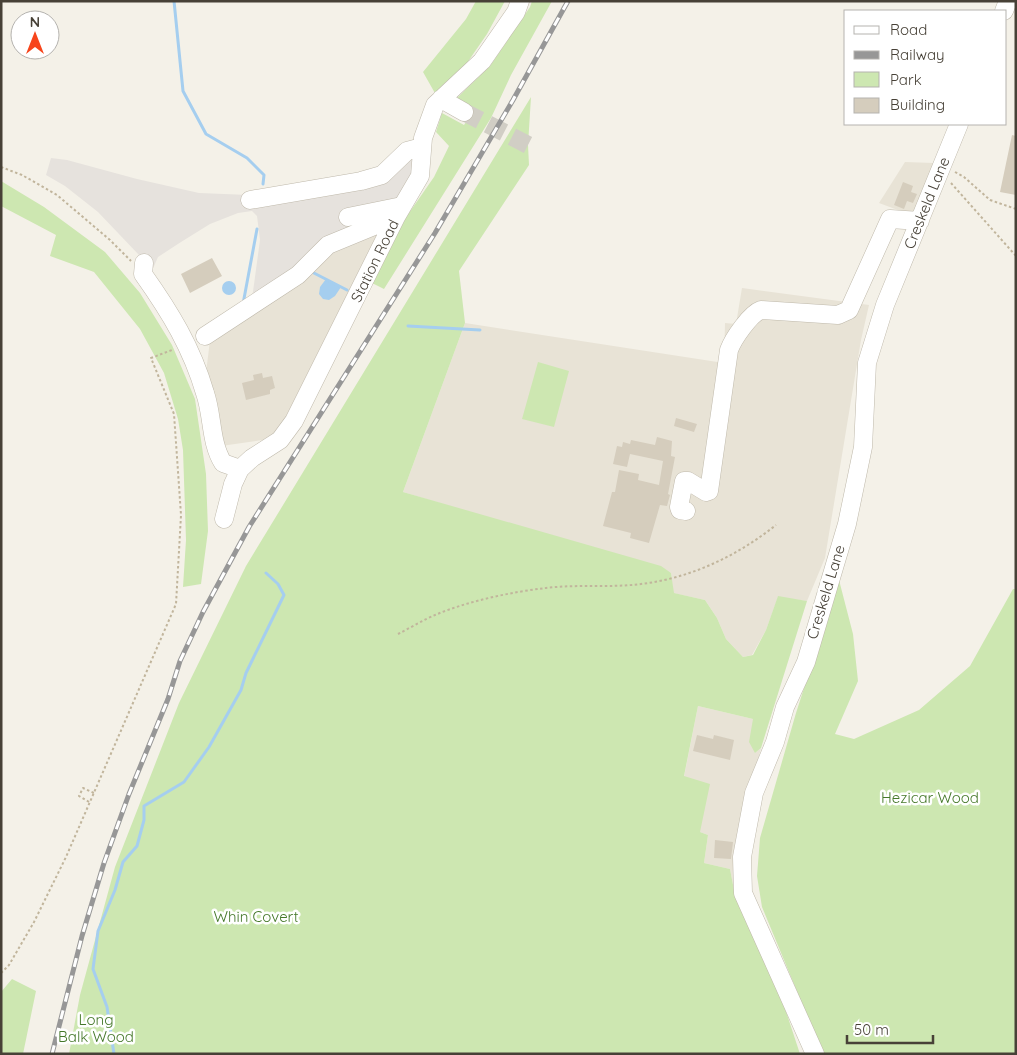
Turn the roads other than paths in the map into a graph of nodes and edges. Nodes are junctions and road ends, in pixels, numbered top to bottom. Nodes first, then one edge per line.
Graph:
1 (520, 1) edge
2 (442, 99) junction
3 (464, 112) tunnel mouth
4 (959, 125) edge
5 (422, 148) junction
6 (250, 200) dead end
7 (399, 212) junction
8 (348, 216) dead end
9 (920, 221) junction
10 (143, 268) road end
11 (205, 336) dead end
12 (240, 469) junction
13 (686, 511) dead end
14 (224, 519) dead end
15 (815, 1054) edge

1 - 2 street, Station Road
2 - 3 street
2 - 5 street, Station Road
4 - 9 street, Creskeld Lane
5 - 6 street
5 - 7 street, Station Road
7 - 8 street
7 - 11 street
7 - 12 street, Station Road
9 - 13 street
9 - 15 street, Creskeld Lane
10 - 12 street
12 - 14 street, Station Road

